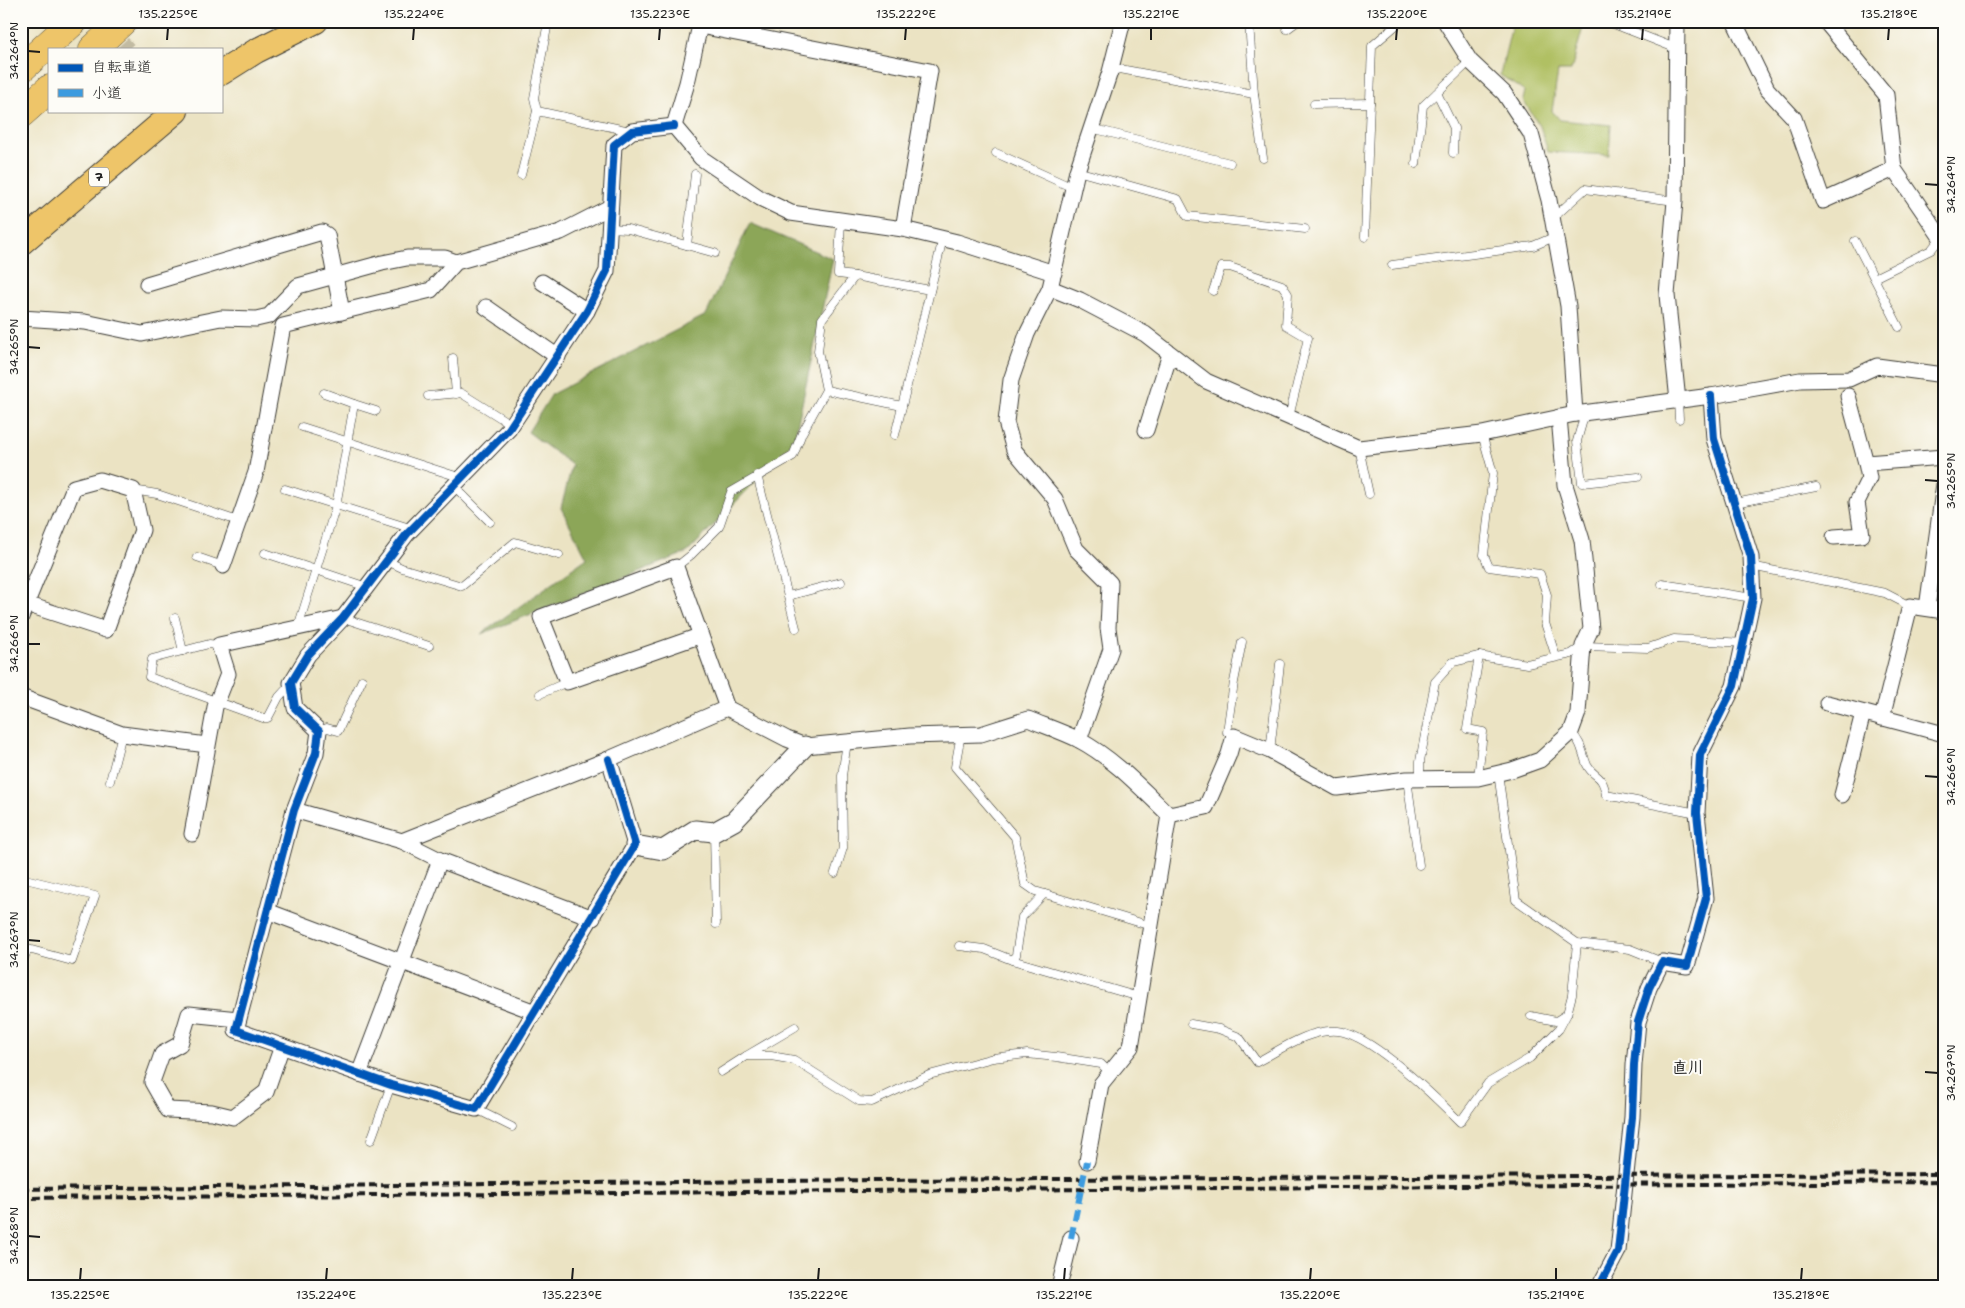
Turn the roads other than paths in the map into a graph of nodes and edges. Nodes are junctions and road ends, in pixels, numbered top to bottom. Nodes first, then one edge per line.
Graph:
1 (74, 21) edge
2 (123, 21) edge
3 (316, 21) edge
4 (1123, 21) edge
5 (1298, 21) edge
6 (1401, 21) edge
7 (1444, 21) edge
8 (1606, 21) edge
9 (1677, 21) edge
10 (1734, 21) edge
11 (1825, 21) edge
12 (548, 22) edge
13 (1249, 22) edge
14 (700, 23) edge
15 (1287, 29) dead end
16 (94, 48) edge
17 (1675, 48) junction
18 (1470, 61) junction
19 (21, 70) edge
20 (1110, 72) junction
21 (222, 73) edge
22 (48, 90) edge
23 (1437, 93) junction
24 (1254, 94) junction
25 (1370, 103) junction
26 (1314, 104) dead end
27 (537, 111) junction
28 (175, 112) edge
29 (21, 114) edge
30 (674, 126) junction
31 (1091, 128) junction
32 (632, 131) junction
33 (996, 153) dead end
34 (1453, 153) dead end
35 (1262, 158) dead end
36 (1230, 163) dead end
37 (1416, 164) dead end
38 (1894, 169) junction
39 (1077, 171) junction
40 (695, 174) dead end
41 (522, 175) dead end
42 (1073, 188) junction
43 (1675, 201) junction
44 (610, 207) junction
45 (1552, 218) junction
46 (841, 222) junction
47 (609, 228) junction
48 (903, 229) junction
49 (1305, 229) dead end
50 (1365, 236) dead end
51 (1554, 237) junction
52 (943, 238) junction
53 (1856, 241) dead end
54 (1942, 241) edge
55 (21, 242) edge
56 (687, 245) junction
57 (715, 253) dead end
58 (456, 262) junction
59 (1392, 265) dead end
60 (1054, 273) junction
61 (336, 275) junction
62 (855, 276) junction
63 (1874, 278) junction
64 (542, 282) dead end
65 (146, 284) dead end
66 (1050, 288) junction
67 (930, 290) junction
68 (1213, 291) dead end
69 (486, 306) dead end
70 (587, 311) junction
71 (342, 312) junction
72 (21, 318) edge
73 (1899, 327) dead end
74 (1170, 354) junction
75 (558, 357) junction
76 (453, 358) dead end
77 (1944, 375) edge
78 (826, 390) junction
79 (324, 393) dead end
80 (456, 394) junction
81 (428, 396) dead end
82 (1711, 396) junction
83 (1848, 396) dead end
84 (1678, 400) junction
85 (354, 404) junction
86 (902, 406) junction
87 (376, 410) dead end
88 (1580, 413) junction
89 (1289, 417) junction
90 (1559, 417) junction
91 (1679, 419) dead end
92 (512, 425) junction
93 (302, 427) dead end
94 (1146, 430) dead end
95 (1482, 434) junction
96 (896, 435) dead end
97 (346, 441) junction
98 (1358, 448) junction
99 (1944, 457) edge
100 (1866, 463) junction
101 (757, 475) junction
102 (1638, 478) dead end
103 (458, 482) junction
104 (1944, 484) edge
105 (1816, 487) dead end
106 (285, 489) dead end
107 (133, 490) junction
108 (1369, 494) dead end
109 (1943, 501) edge
110 (1735, 503) junction
111 (336, 506) junction
112 (238, 520) junction
113 (490, 522) dead end
114 (413, 529) junction
115 (1834, 537) dead end
116 (265, 553) dead end
117 (559, 555) dead end
118 (197, 557) dead end
119 (387, 560) junction
120 (223, 566) joint
121 (1751, 566) junction
122 (676, 567) junction
123 (315, 569) junction
124 (841, 582) dead end
125 (1662, 584) dead end
126 (367, 587) junction
127 (788, 596) junction
128 (1753, 598) junction
129 (1910, 606) junction
130 (1927, 608) junction
131 (24, 610) edge
132 (1944, 611) edge
133 (175, 618) dead end
134 (343, 618) junction
135 (298, 628) junction
136 (796, 628) dead end
137 (699, 636) junction
138 (1242, 642) dead end
139 (1745, 643) junction
140 (219, 645) junction
141 (429, 646) dead end
142 (1583, 646) junction
143 (183, 651) junction
144 (1480, 656) junction
145 (1556, 657) junction
146 (1280, 664) dead end
147 (362, 680) dead end
148 (567, 682) junction
149 (291, 683) junction
150 (540, 694) dead end
151 (21, 697) edge
152 (217, 702) junction
153 (1827, 703) dead end
154 (727, 708) junction
155 (1864, 713) junction
156 (1882, 718) junction
157 (319, 731) junction
158 (1571, 732) junction
159 (122, 734) junction
160 (961, 734) junction
161 (1944, 734) edge
162 (1234, 736) junction
163 (1079, 740) junction
164 (846, 742) junction
165 (207, 745) junction
166 (805, 746) junction
167 (1270, 751) junction
168 (608, 759) junction
169 (1498, 773) junction
170 (1478, 778) junction
171 (1413, 780) junction
172 (110, 781) dead end
173 (1842, 795) dead end
174 (294, 810) junction
175 (1697, 813) junction
176 (1169, 815) junction
177 (714, 832) junction
178 (192, 834) dead end
179 (402, 842) junction
180 (636, 845) junction
181 (440, 860) junction
182 (1419, 865) dead end
183 (835, 873) dead end
184 (21, 878) edge
185 (1044, 894) junction
186 (267, 911) junction
187 (593, 918) junction
188 (716, 924) dead end
189 (1151, 926) junction
190 (1577, 943) junction
191 (959, 946) dead end
192 (1012, 960) junction
193 (402, 961) junction
194 (1662, 962) junction
195 (21, 964) edge
196 (1140, 997) junction
197 (535, 1012) junction
198 (1567, 1014) junction
199 (1531, 1016) dead end
200 (238, 1019) junction
201 (1191, 1024) dead end
202 (794, 1027) dead end
203 (282, 1046) junction
204 (746, 1056) junction
205 (721, 1072) dead end
206 (1109, 1072) junction
207 (359, 1074) junction
208 (391, 1085) junction
209 (476, 1109) junction
210 (512, 1127) dead end
211 (371, 1140) dead end
212 (1087, 1161) dead end
213 (1071, 1238) dead end
214 (1059, 1287) edge
215 (1599, 1287) edge

1 - 19 highway
2 - 16 highway
3 - 21 main road
4 - 20 street
5 - 15 lane
6 - 25 lane
7 - 18 street
8 - 17 lane
9 - 17 street
10 - 38 street
11 - 38 street
12 - 27 lane
13 - 24 lane
14 - 30 street
14 - 48 street
17 - 43 street
18 - 23 lane
18 - 45 street
20 - 24 lane
20 - 31 street
22 - 29 highway
23 - 34 lane
23 - 37 lane
24 - 35 lane
25 - 26 lane
25 - 50 lane
27 - 32 lane
27 - 41 lane
28 - 55 main road, 7
30 - 32 street
30 - 46 street
31 - 36 lane
31 - 39 street
32 - 44 street
33 - 42 lane
38 - 54 street
39 - 42 street
39 - 49 lane
40 - 56 lane
42 - 60 street
43 - 45 lane
43 - 84 street
44 - 47 street
44 - 58 street
45 - 51 street
46 - 48 street
46 - 62 lane
47 - 56 lane
47 - 70 street
48 - 52 street
51 - 59 lane
51 - 88 street
52 - 60 street
52 - 67 lane
53 - 63 lane
54 - 63 lane
56 - 57 lane
58 - 61 street
58 - 71 street
60 - 66 street
61 - 65 street
61 - 71 street
61 - 72 street
62 - 67 lane
62 - 78 lane
63 - 73 lane
64 - 70 street
66 - 74 street
66 - 163 street
67 - 86 lane
68 - 89 lane
69 - 75 street
70 - 75 street
71 - 112 street
74 - 89 street
74 - 94 street
75 - 92 street
76 - 80 lane
77 - 82 street
78 - 86 lane
78 - 101 lane
79 - 85 lane
80 - 81 lane
80 - 92 lane
82 - 84 street
82 - 110 street
83 - 100 street
84 - 88 street
84 - 91 lane
85 - 87 lane
85 - 97 lane
86 - 96 lane
88 - 90 street
88 - 102 lane
89 - 98 street
90 - 95 street
90 - 142 street
92 - 103 street
93 - 97 lane
95 - 98 street
95 - 145 lane
97 - 103 lane
97 - 111 lane
98 - 108 lane
99 - 100 street
100 - 115 street
101 - 122 lane
101 - 127 lane
103 - 113 lane
103 - 114 street
104 - 109 street
105 - 110 lane
106 - 111 lane
107 - 112 lane
107 - 131 street
107 - 131 street
109 - 130 street
110 - 121 street
111 - 114 lane
111 - 123 lane
112 - 120 street
114 - 119 street
116 - 123 lane
117 - 119 lane
118 - 120 lane
119 - 126 street
121 - 128 street
121 - 129 lane
122 - 137 street
122 - 148 street
123 - 126 lane
123 - 135 lane
124 - 127 lane
125 - 128 lane
126 - 134 street
127 - 136 lane
128 - 139 street
129 - 130 street
129 - 156 street
130 - 132 street
133 - 143 lane
134 - 135 street
134 - 141 lane
134 - 149 street
135 - 140 street
137 - 148 street
137 - 154 street
138 - 162 lane
139 - 142 lane
139 - 175 street
140 - 143 lane
140 - 152 street
142 - 145 lane
142 - 158 street
143 - 152 lane
144 - 145 lane
144 - 170 lane
144 - 171 lane
146 - 167 lane
147 - 157 lane
148 - 150 lane
149 - 152 lane
149 - 157 street
151 - 159 street
152 - 165 street
153 - 155 street
154 - 166 street
154 - 168 street
155 - 156 street
155 - 173 street
156 - 161 street
157 - 174 street
158 - 169 street
158 - 175 lane
159 - 165 street
159 - 172 lane
160 - 163 street
160 - 164 street
160 - 185 lane
162 - 167 street
162 - 176 street
163 - 176 street
164 - 166 street
164 - 183 lane
165 - 178 street
166 - 177 street
167 - 171 street
168 - 179 street
168 - 180 street
169 - 170 street
169 - 190 lane
170 - 171 street
171 - 182 lane
174 - 179 street
174 - 186 street
175 - 194 street
176 - 189 street
177 - 180 street
177 - 188 lane
179 - 181 street
180 - 187 street
181 - 187 street
181 - 193 street
184 - 195 lane
185 - 189 lane
185 - 192 lane
186 - 193 street
186 - 200 street
187 - 197 street
189 - 196 street
190 - 194 lane
190 - 198 lane
191 - 192 lane
192 - 196 lane
193 - 197 street
193 - 207 street
194 - 215 street
196 - 206 street
197 - 209 street
198 - 199 lane
198 - 201 lane
200 - 203 street
200 - 203 street
202 - 204 lane
203 - 207 street
204 - 205 lane
204 - 206 lane
206 - 212 street
207 - 208 street
208 - 209 street
208 - 211 lane
209 - 210 lane
213 - 214 street

